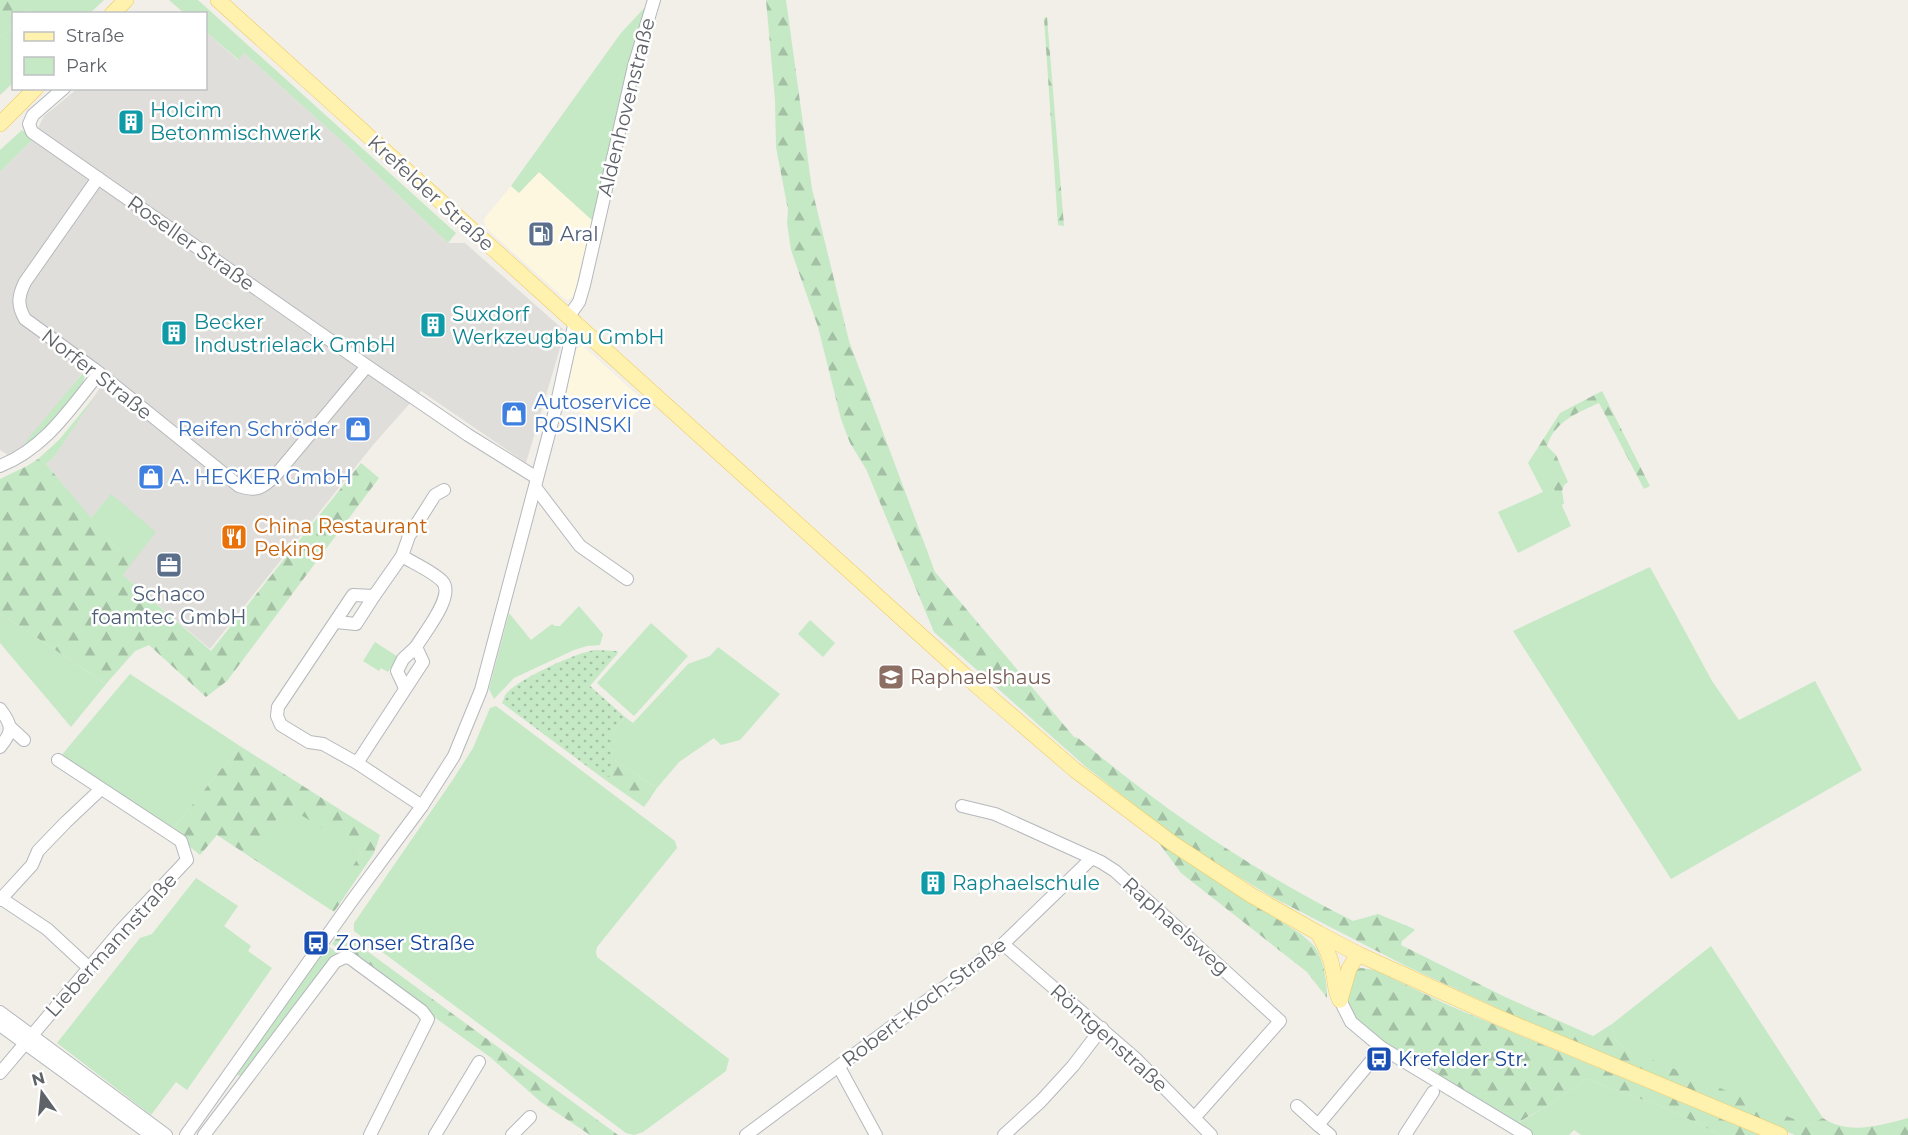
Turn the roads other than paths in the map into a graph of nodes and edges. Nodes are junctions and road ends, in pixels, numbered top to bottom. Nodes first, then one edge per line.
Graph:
1 (126, 0) edge
2 (218, 0) edge
3 (654, 0) edge
4 (114, 12) edge
5 (34, 90) edge
6 (62, 90) edge
7 (0, 124) edge
8 (98, 178) junction
9 (572, 319) junction
10 (367, 366) junction
11 (99, 373) junction
12 (0, 466) edge
13 (536, 482) junction
14 (444, 490) dead end
15 (402, 556) junction
16 (627, 579) dead end
17 (374, 596) junction
18 (336, 622) junction
19 (416, 646) junction
20 (405, 688) junction
21 (0, 709) edge
22 (11, 728) junction
23 (24, 740) dead end
24 (0, 747) edge
25 (58, 760) dead end
26 (357, 763) junction
27 (101, 789) junction
28 (422, 806) junction
29 (962, 806) dead end
30 (1092, 858) junction
31 (1, 899) edge
32 (1318, 933) junction
33 (1003, 944) junction
34 (1353, 951) junction
35 (88, 967) junction
36 (1334, 974) junction
37 (1340, 1000) junction
38 (0, 1012) edge
39 (0, 1025) edge
40 (1102, 1028) junction
41 (28, 1040) junction
42 (1382, 1048) junction
43 (479, 1062) dead end
44 (839, 1067) junction
45 (0, 1073) edge
46 (230, 1073) junction
47 (243, 1083) junction
48 (1433, 1092) dead end
49 (1297, 1106) dead end
50 (530, 1117) dead end
51 (1194, 1118) junction
52 (1318, 1125) junction
53 (151, 1135) edge
54 (166, 1135) edge
55 (186, 1135) edge
56 (204, 1135) edge
57 (370, 1135) edge
58 (435, 1135) edge
59 (512, 1135) edge
60 (747, 1135) edge
61 (876, 1135) edge
62 (1004, 1135) edge
63 (1212, 1135) edge
64 (1330, 1135) edge
65 (1406, 1135) edge
66 (1526, 1135) edge
67 (1780, 1135) edge

1 - 4 main road
2 - 9 main road, Krefelder Straße
3 - 9 street, Aldenhovenstraße
5 - 7 main road
6 - 8 street, Roseller Straße
8 - 10 street, Roseller Straße
8 - 11 street, Norfer Straße
9 - 13 street
9 - 32 main road, Krefelder Straße
10 - 11 street, Norfer Straße
10 - 13 street, Roseller Straße
11 - 12 street
13 - 16 street
13 - 28 street
14 - 15 street
15 - 17 street
15 - 19 street
17 - 18 street
17 - 18 street
18 - 26 street
19 - 20 street
19 - 20 street
20 - 26 street
21 - 22 street
22 - 23 street
22 - 24 street
25 - 27 street
26 - 28 street
27 - 31 street
27 - 35 street, Liebermannstraße
28 - 46 street
29 - 30 street, Raphaelsweg
30 - 33 street, Robert-Koch-Straße
30 - 51 street, Raphaelsweg
31 - 35 street
32 - 34 main road, Krefelder Straße
32 - 36 main road
33 - 40 street, Röntgenstraße
33 - 44 street, Robert-Koch-Straße
34 - 36 main road
34 - 37 main road
34 - 67 main road, Krefelder Straße
35 - 41 street, Liebermannstraße
36 - 37 main road
37 - 42 street
38 - 41 street
39 - 41 street
40 - 51 street, Röntgenstraße
40 - 62 street
41 - 45 street, Liebermannstraße
41 - 53 street
41 - 54 street
42 - 52 street
42 - 66 street
43 - 58 street
44 - 60 street, Robert-Koch-Straße
44 - 61 street
46 - 47 street
46 - 55 street
47 - 56 street
47 - 57 street
48 - 65 street
49 - 52 street
50 - 59 street
51 - 63 street, Röntgenstraße
52 - 64 street

